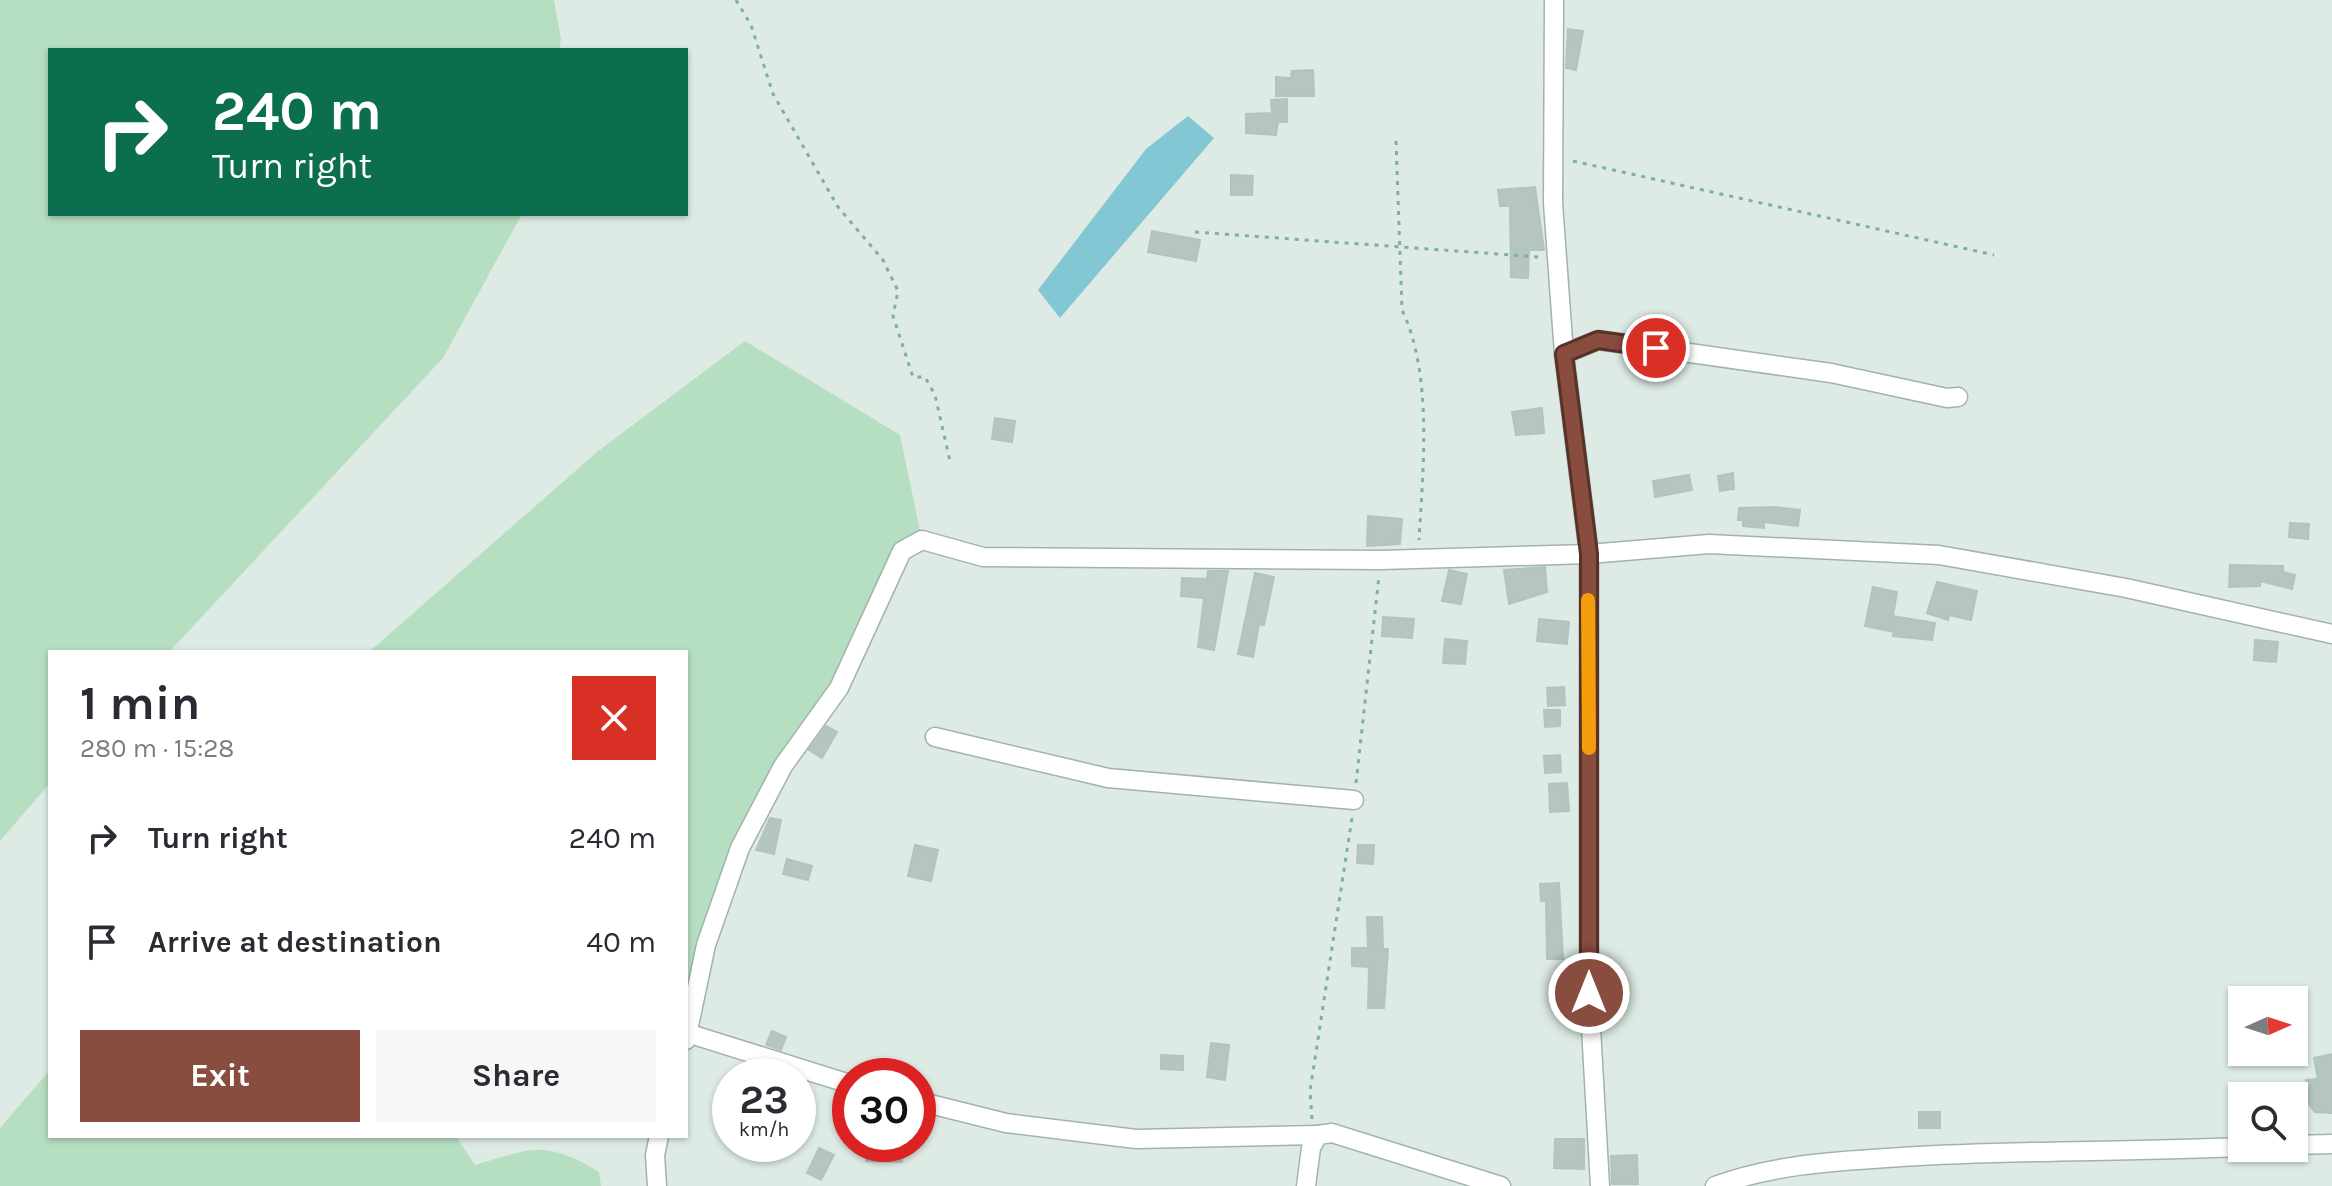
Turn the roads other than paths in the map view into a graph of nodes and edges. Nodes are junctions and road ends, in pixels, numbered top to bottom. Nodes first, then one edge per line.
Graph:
1 (1554, 0) edge
2 (1564, 354) junction
3 (1958, 397) dead end
4 (1589, 554) junction
5 (2332, 634) edge
6 (935, 737) dead end
7 (1354, 800) road end
8 (688, 1031) edge
9 (688, 1036) edge
10 (832, 1079) edge
11 (936, 1106) edge
12 (1318, 1135) junction
13 (659, 1138) edge
14 (2332, 1144) edge
15 (2308, 1145) edge
16 (2228, 1147) edge
17 (657, 1186) edge
18 (1306, 1186) edge
19 (1501, 1186) edge
20 (1600, 1186) edge
21 (1715, 1186) edge

1 - 2 street
2 - 3 street
2 - 4 street
4 - 5 street
4 - 8 street
4 - 20 street
6 - 7 street
9 - 10 street
11 - 12 street
12 - 18 street
12 - 19 street
13 - 17 street
14 - 15 street
16 - 21 street

